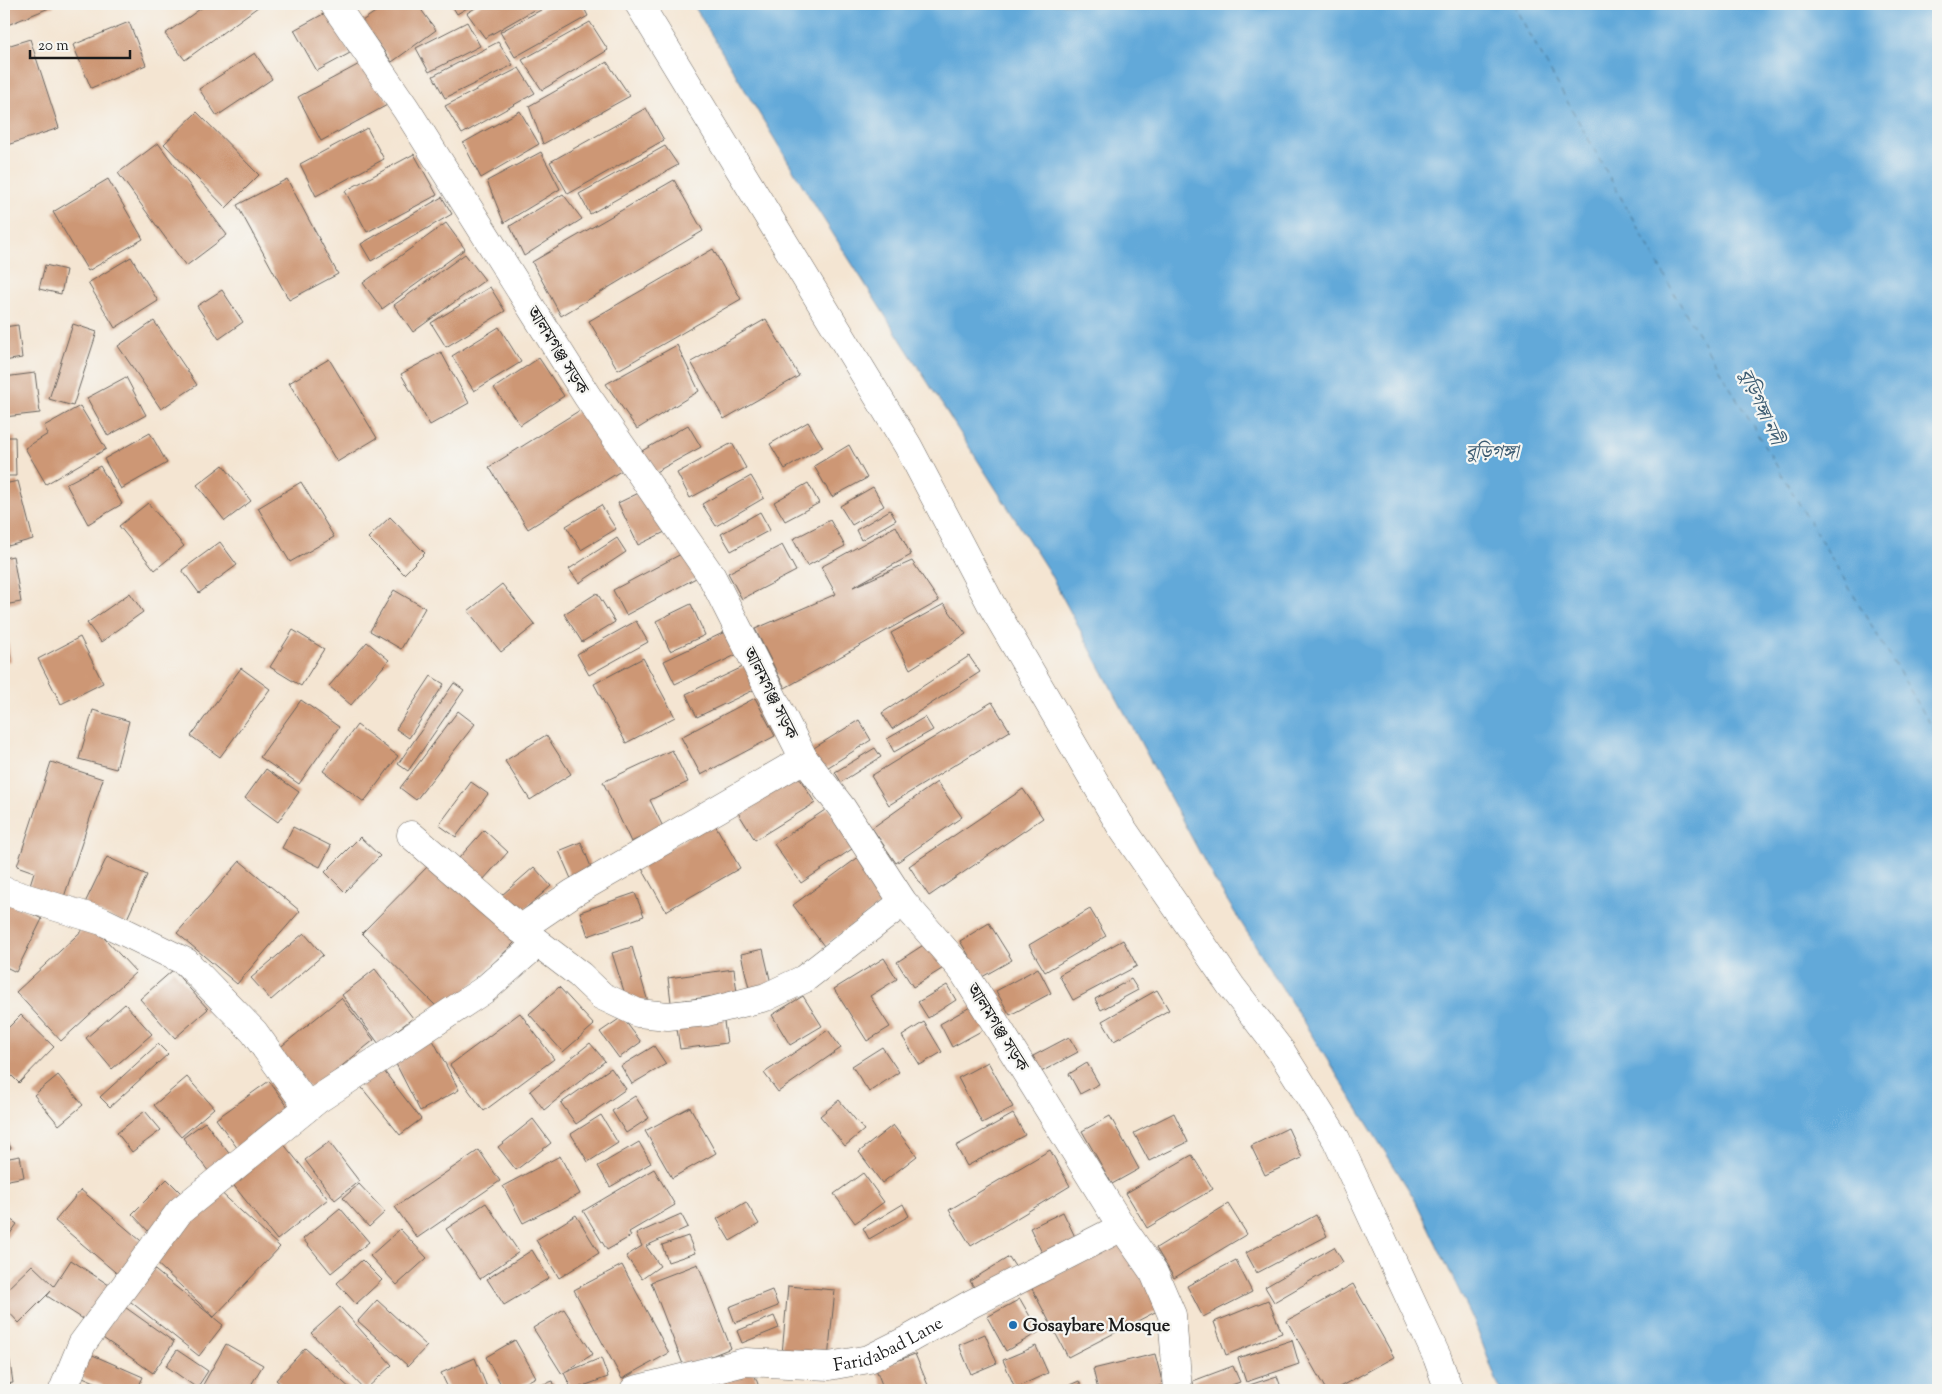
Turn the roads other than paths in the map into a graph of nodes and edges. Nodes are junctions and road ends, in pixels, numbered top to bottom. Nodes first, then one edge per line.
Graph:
1 (334, 4) edge
2 (639, 4) edge
3 (804, 759) junction
4 (411, 835) dead end
5 (4, 892) edge
6 (903, 902) junction
7 (529, 936) junction
8 (308, 1107) junction
9 (1122, 1227) junction
10 (63, 1390) edge
11 (634, 1390) edge
12 (1178, 1390) edge
13 (1450, 1390) edge

1 - 3 street, আলমগঞ্জ সড়ক
2 - 13 street
3 - 6 street, আলমগঞ্জ সড়ক
3 - 7 street
4 - 7 street
5 - 8 street
6 - 7 street
6 - 9 street, আলমগঞ্জ সড়ক
7 - 8 street
8 - 10 street
9 - 11 street, Faridabad Lane
9 - 12 street, আলমগঞ্জ সড়ক

